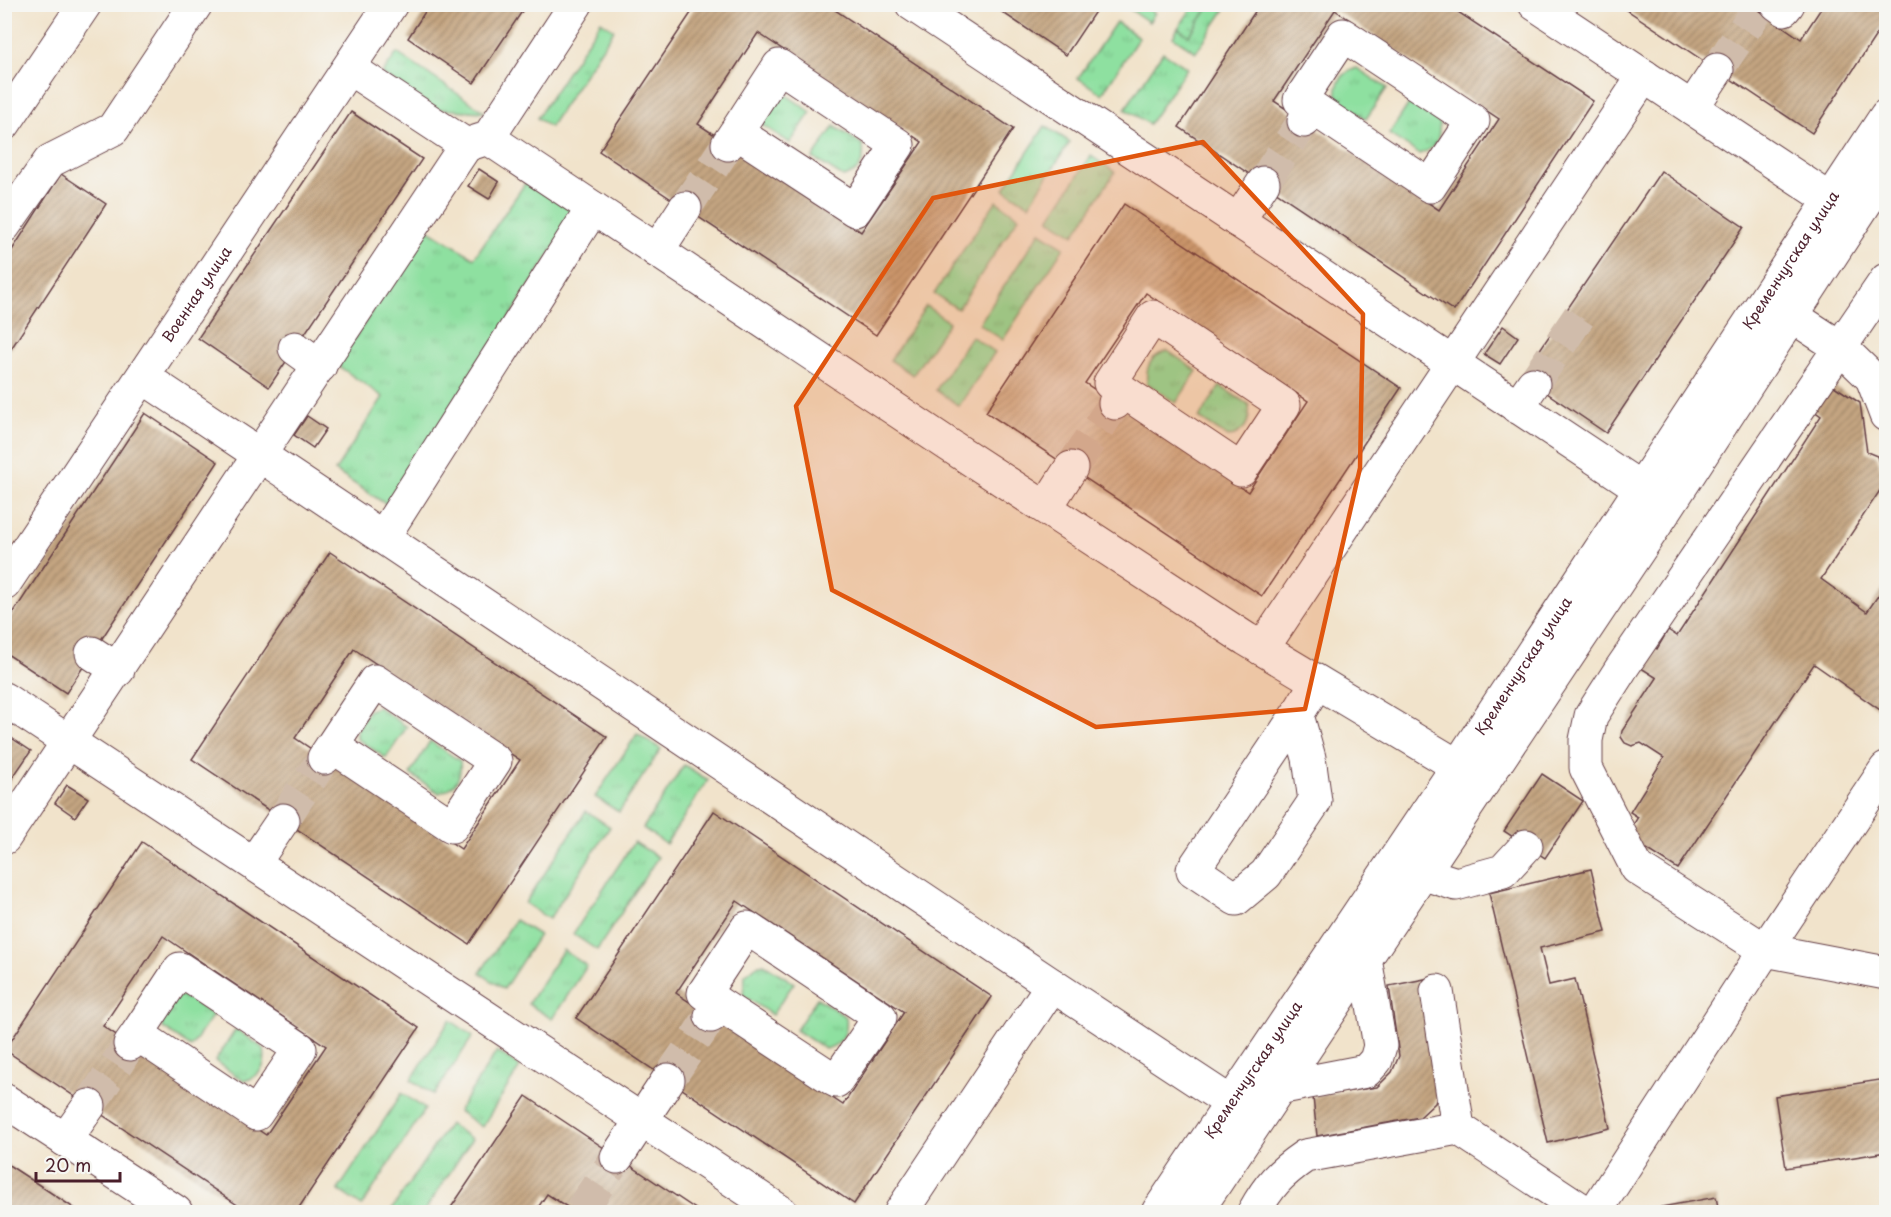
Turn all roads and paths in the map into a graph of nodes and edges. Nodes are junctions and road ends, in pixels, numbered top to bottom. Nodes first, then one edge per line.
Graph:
1 (85, 4) edge
2 (196, 4) edge
3 (391, 4) edge
4 (576, 4) edge
5 (912, 4) edge
6 (1535, 4) edge
7 (349, 68) junction
8 (1717, 70) tunnel mouth
9 (1644, 76) junction
10 (1692, 108) junction
11 (1308, 114) joint
12 (1887, 116) edge
13 (4, 124) edge
14 (732, 138) joint
15 (477, 142) junction
16 (1887, 171) edge
17 (1263, 183) tunnel mouth
18 (593, 208) junction
19 (685, 208) tunnel mouth
20 (1844, 208) junction
21 (1238, 221) junction
22 (4, 226) edge
23 (657, 250) junction
24 (1887, 280) edge
25 (1778, 307) junction
26 (1841, 348) junction
27 (1452, 364) junction
28 (143, 377) junction
29 (1119, 397) joint
30 (1887, 415) edge
31 (261, 456) junction
32 (1071, 468) tunnel mouth
33 (1654, 498) junction
34 (1046, 507) junction
35 (383, 537) junction
36 (4, 584) edge
37 (1262, 649) junction
38 (1317, 682) junction
39 (4, 699) edge
40 (1297, 715) junction
41 (69, 742) junction
42 (328, 752) joint
43 (1887, 769) edge
44 (1471, 774) junction
45 (283, 820) tunnel mouth
46 (4, 838) edge
47 (1526, 846) dead end
48 (254, 863) junction
49 (1422, 873) junction
50 (1765, 950) junction
51 (1365, 958) junction
52 (1887, 973) edge
53 (1053, 985) junction
54 (1437, 991) dead end
55 (715, 1010) joint
56 (133, 1039) joint
57 (668, 1080) tunnel mouth
58 (1278, 1088) junction
59 (4, 1100) edge
60 (89, 1106) tunnel mouth
61 (1244, 1111) junction
62 (641, 1120) junction
63 (1458, 1128) junction
64 (66, 1140) junction
65 (617, 1157) tunnel mouth
66 (176, 1212) edge
67 (781, 1212) edge
68 (901, 1212) edge
69 (1158, 1212) edge
70 (1196, 1212) edge
71 (1254, 1212) edge
72 (1585, 1212) edge
73 (1595, 1212) edge

1 - 13 street
2 - 22 street
3 - 7 street, Военная улица
4 - 15 street
5 - 21 street
6 - 9 street
7 - 15 street
7 - 28 street, Военная улица
8 - 10 street
9 - 10 street
9 - 27 street
10 - 20 street
11 - 11 street
12 - 20 street, Кременчугская улица
14 - 14 street
15 - 18 street
15 - 31 street
16 - 20 street, Кременчугская улица
17 - 21 street
18 - 23 street
18 - 35 street
19 - 23 street
20 - 25 street, Кременчугская улица
21 - 27 street
23 - 34 street
24 - 26 street
25 - 26 street
25 - 33 street, Кременчугская улица
26 - 30 street
26 - 50 street
27 - 33 street
27 - 37 street
28 - 31 street
28 - 36 street, Военная улица
29 - 29 street
31 - 35 street
31 - 41 street
32 - 34 street
33 - 44 street, Кременчугская улица
34 - 37 street
35 - 53 street
37 - 38 street
38 - 40 street
38 - 44 street
39 - 41 street
40 - 40 street
41 - 46 street
41 - 48 street
42 - 42 street
43 - 50 street
44 - 49 street, Кременчугская улица
44 - 61 street, Кременчугская улица
45 - 48 street
47 - 49 street
48 - 62 street
49 - 51 street, Кременчугская улица
50 - 52 street
50 - 73 street
51 - 58 street, Кременчугская улица
51 - 58 street
53 - 61 street
53 - 68 street
54 - 63 street
55 - 55 street
56 - 56 street
57 - 62 street
58 - 61 street, Кременчугская улица
59 - 64 street
60 - 64 street
61 - 69 street, Кременчугская улица
61 - 70 street, Кременчугская улица
62 - 65 street
62 - 67 street
63 - 71 street
63 - 72 street
64 - 66 street

